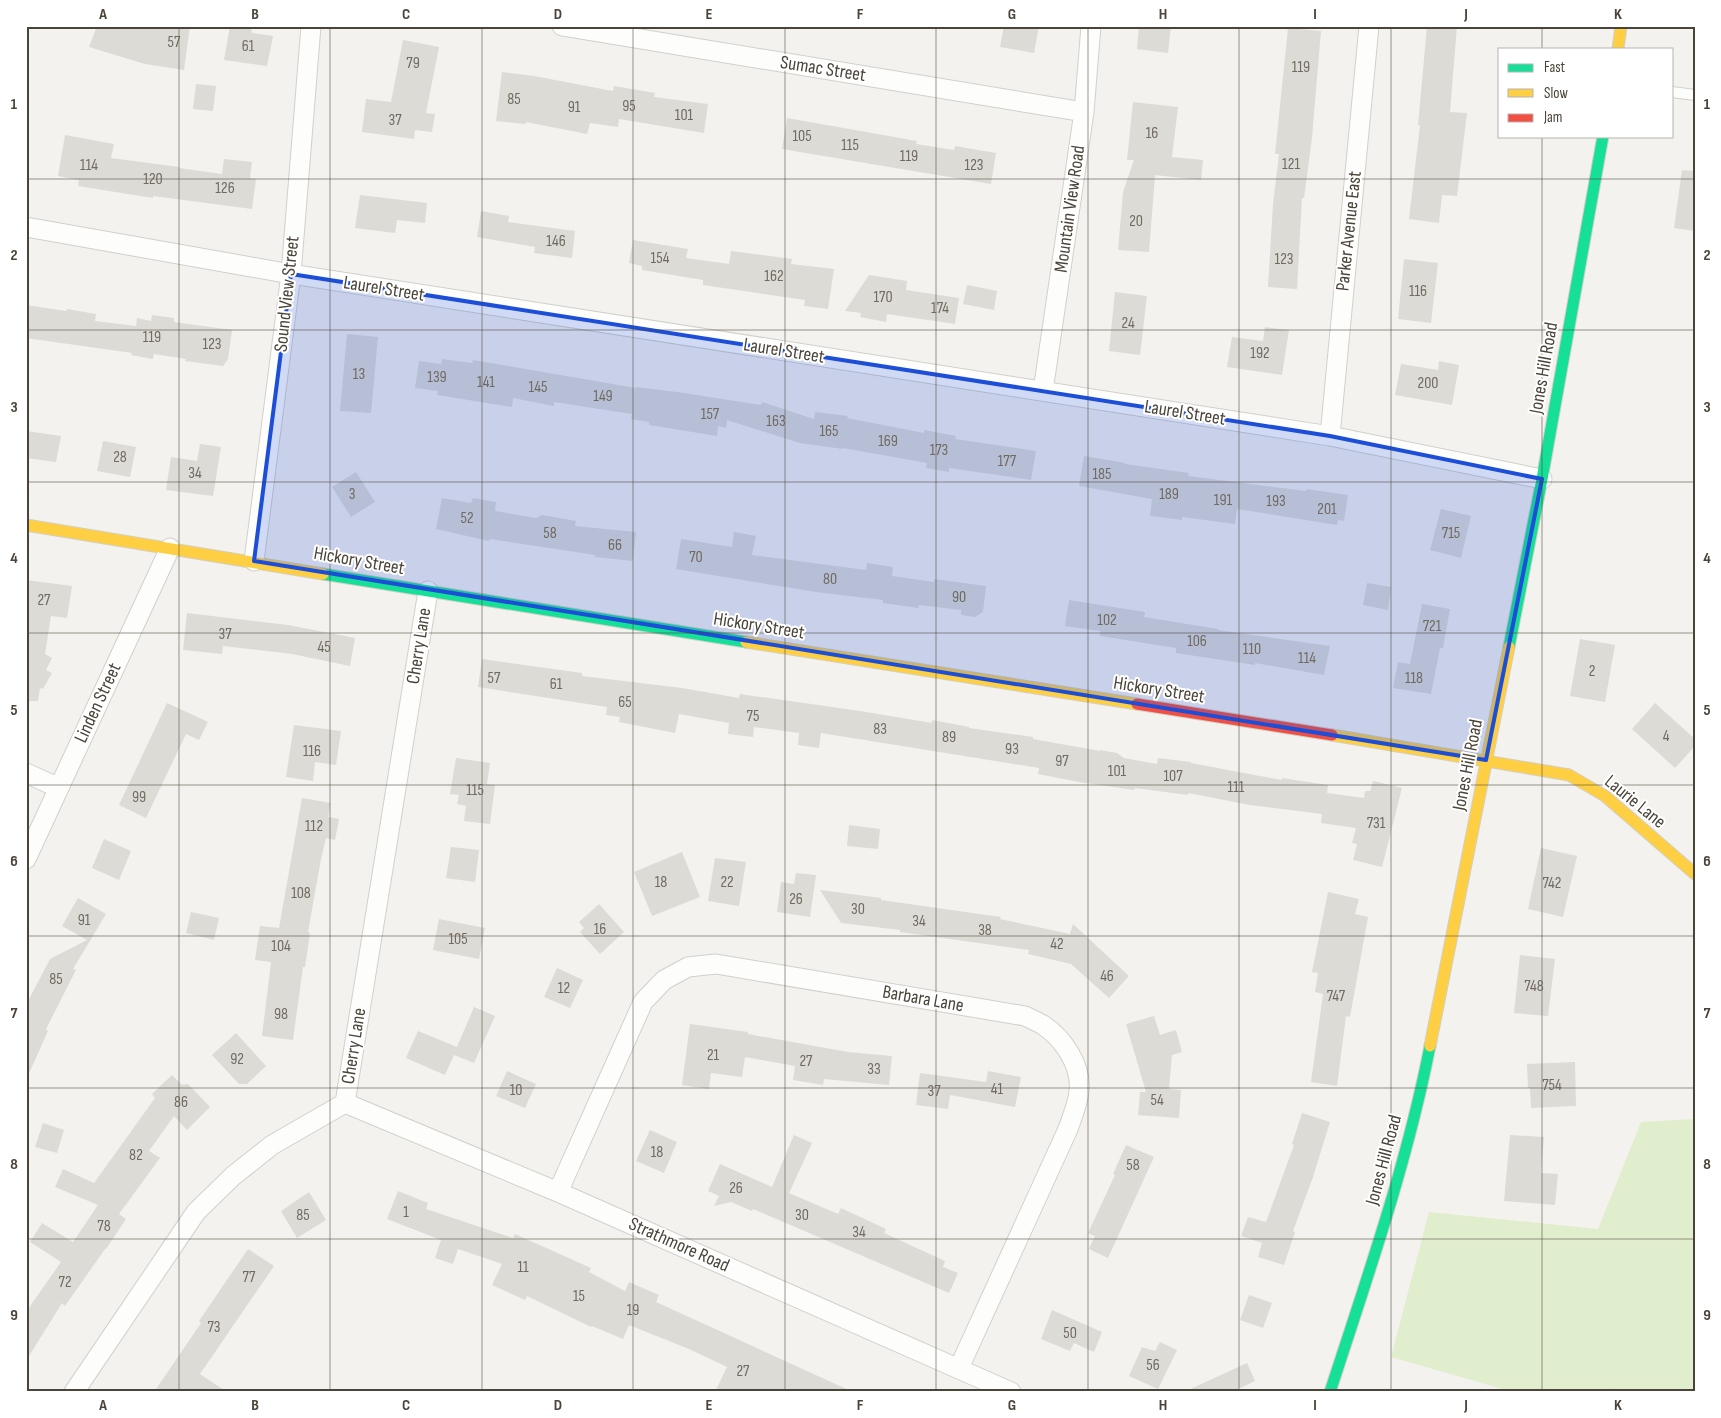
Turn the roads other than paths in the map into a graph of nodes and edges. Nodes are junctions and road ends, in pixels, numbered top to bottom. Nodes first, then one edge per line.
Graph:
1 (311, 26) edge
2 (562, 26) edge
3 (1092, 26) edge
4 (1369, 26) edge
5 (1621, 26) edge
6 (1618, 48) edge
7 (1674, 92) edge
8 (1695, 95) edge
9 (1084, 112) junction
10 (1603, 138) edge
11 (26, 227) edge
12 (291, 274) junction
13 (1043, 391) junction
14 (1330, 436) junction
15 (1542, 479) junction
16 (26, 524) edge
17 (170, 548) junction
18 (254, 561) junction
19 (428, 591) junction
20 (1486, 760) junction
21 (26, 773) edge
22 (59, 788) junction
23 (26, 859) edge
24 (1695, 874) edge
25 (345, 1103) junction
26 (558, 1192) junction
27 (959, 1368) junction
28 (74, 1392) edge
29 (1011, 1392) edge
30 (1330, 1392) edge

1 - 12 street, Sound View Street
2 - 9 street, Sumac Street
3 - 9 street, Mountain View Road
4 - 14 street, Parker Avenue East
5 - 6 street
7 - 8 lane
9 - 13 street, Mountain View Road
10 - 15 street, Jones Hill Road
11 - 12 street, Laurel Street
12 - 13 street, Laurel Street
12 - 18 street, Sound View Street
13 - 14 street, Laurel Street
14 - 15 street, Laurel Street
15 - 20 street, Jones Hill Road
16 - 17 street, Hickory Street
17 - 18 street, Hickory Street
17 - 22 street, Linden Street
18 - 19 street, Hickory Street
19 - 20 street, Hickory Street
19 - 25 street, Cherry Lane
20 - 24 street, Laurie Lane
20 - 30 street, Jones Hill Road
21 - 22 street
22 - 23 street, Linden Street
25 - 26 street, Strathmore Road
25 - 28 street, Cherry Lane
26 - 27 street, Strathmore Road
26 - 27 street, Barbara Lane
27 - 29 street, Strathmore Road

